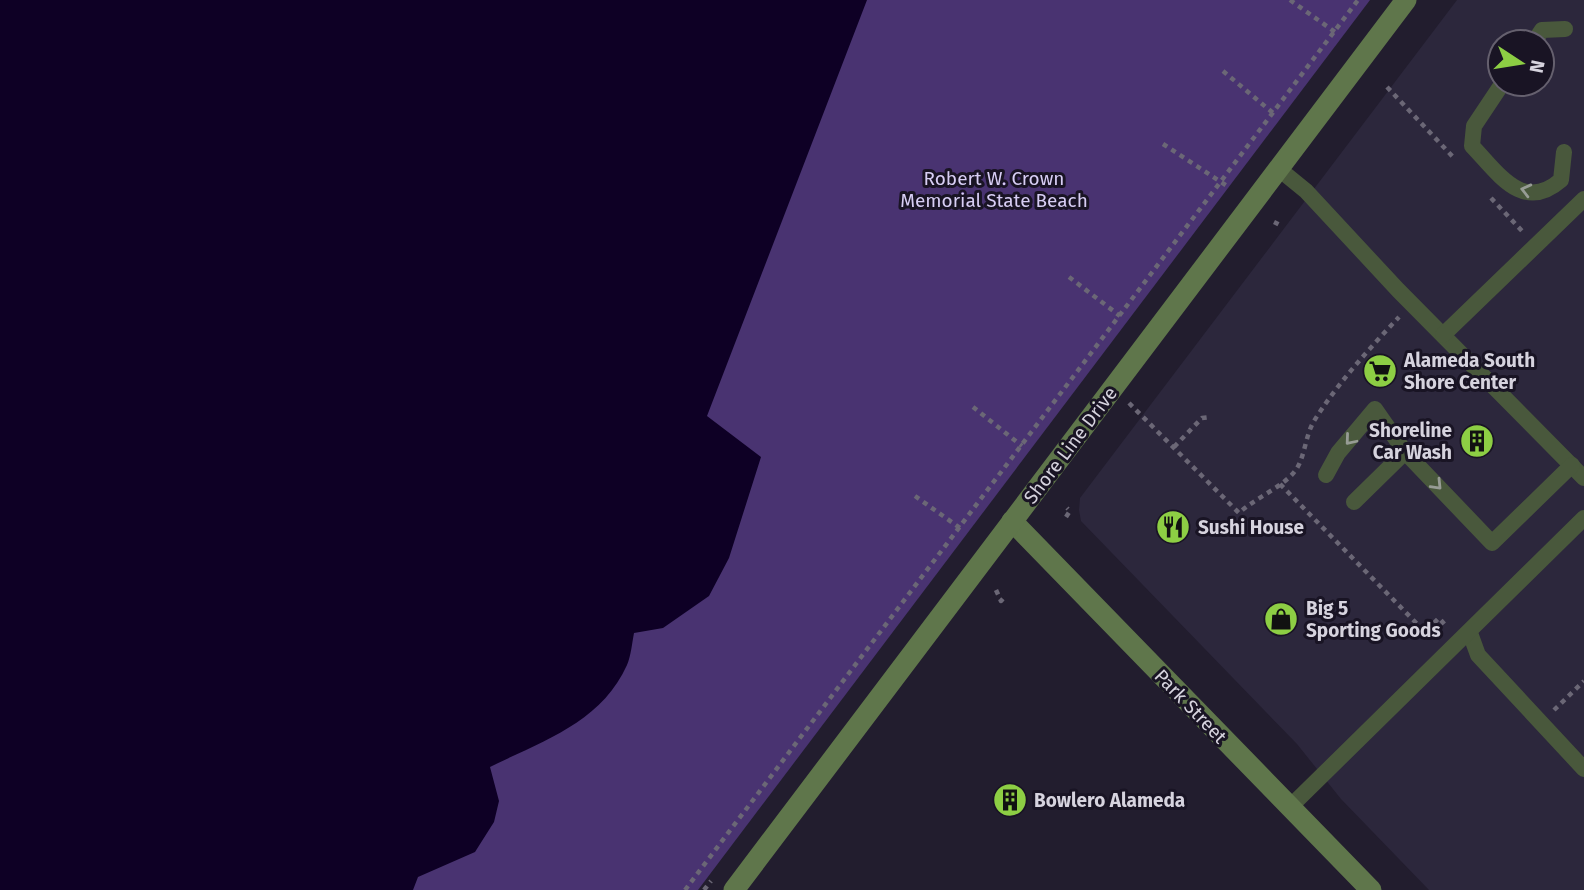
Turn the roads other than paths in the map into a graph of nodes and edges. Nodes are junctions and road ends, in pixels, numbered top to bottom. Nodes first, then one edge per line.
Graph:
1 (1406, 0) edge
2 (1556, 29) edge
3 (1565, 29) dead end
4 (1493, 98) edge
5 (1564, 152) dead end
6 (1279, 169) junction
7 (1584, 199) edge
8 (1443, 335) junction
9 (1405, 452) junction
10 (1572, 465) junction
11 (1326, 475) dead end
12 (1584, 478) edge
13 (1354, 502) dead end
14 (1584, 518) edge
15 (1013, 521) junction
16 (1470, 633) junction
17 (1584, 769) edge
18 (1290, 807) junction
19 (734, 890) edge
20 (1371, 890) edge

1 - 6 street, Shore Line Drive
2 - 3 lane
5 -> 4 lane
6 - 8 lane
6 - 15 street, Shore Line Drive
7 - 8 lane
8 - 10 lane
9 -> 10 lane
9 -> 11 lane
9 - 13 lane
10 - 12 lane
14 - 16 lane
15 - 18 street, Park Street
15 - 19 street, Shore Line Drive
16 - 17 lane
16 - 18 lane
18 - 20 street, Park Street

